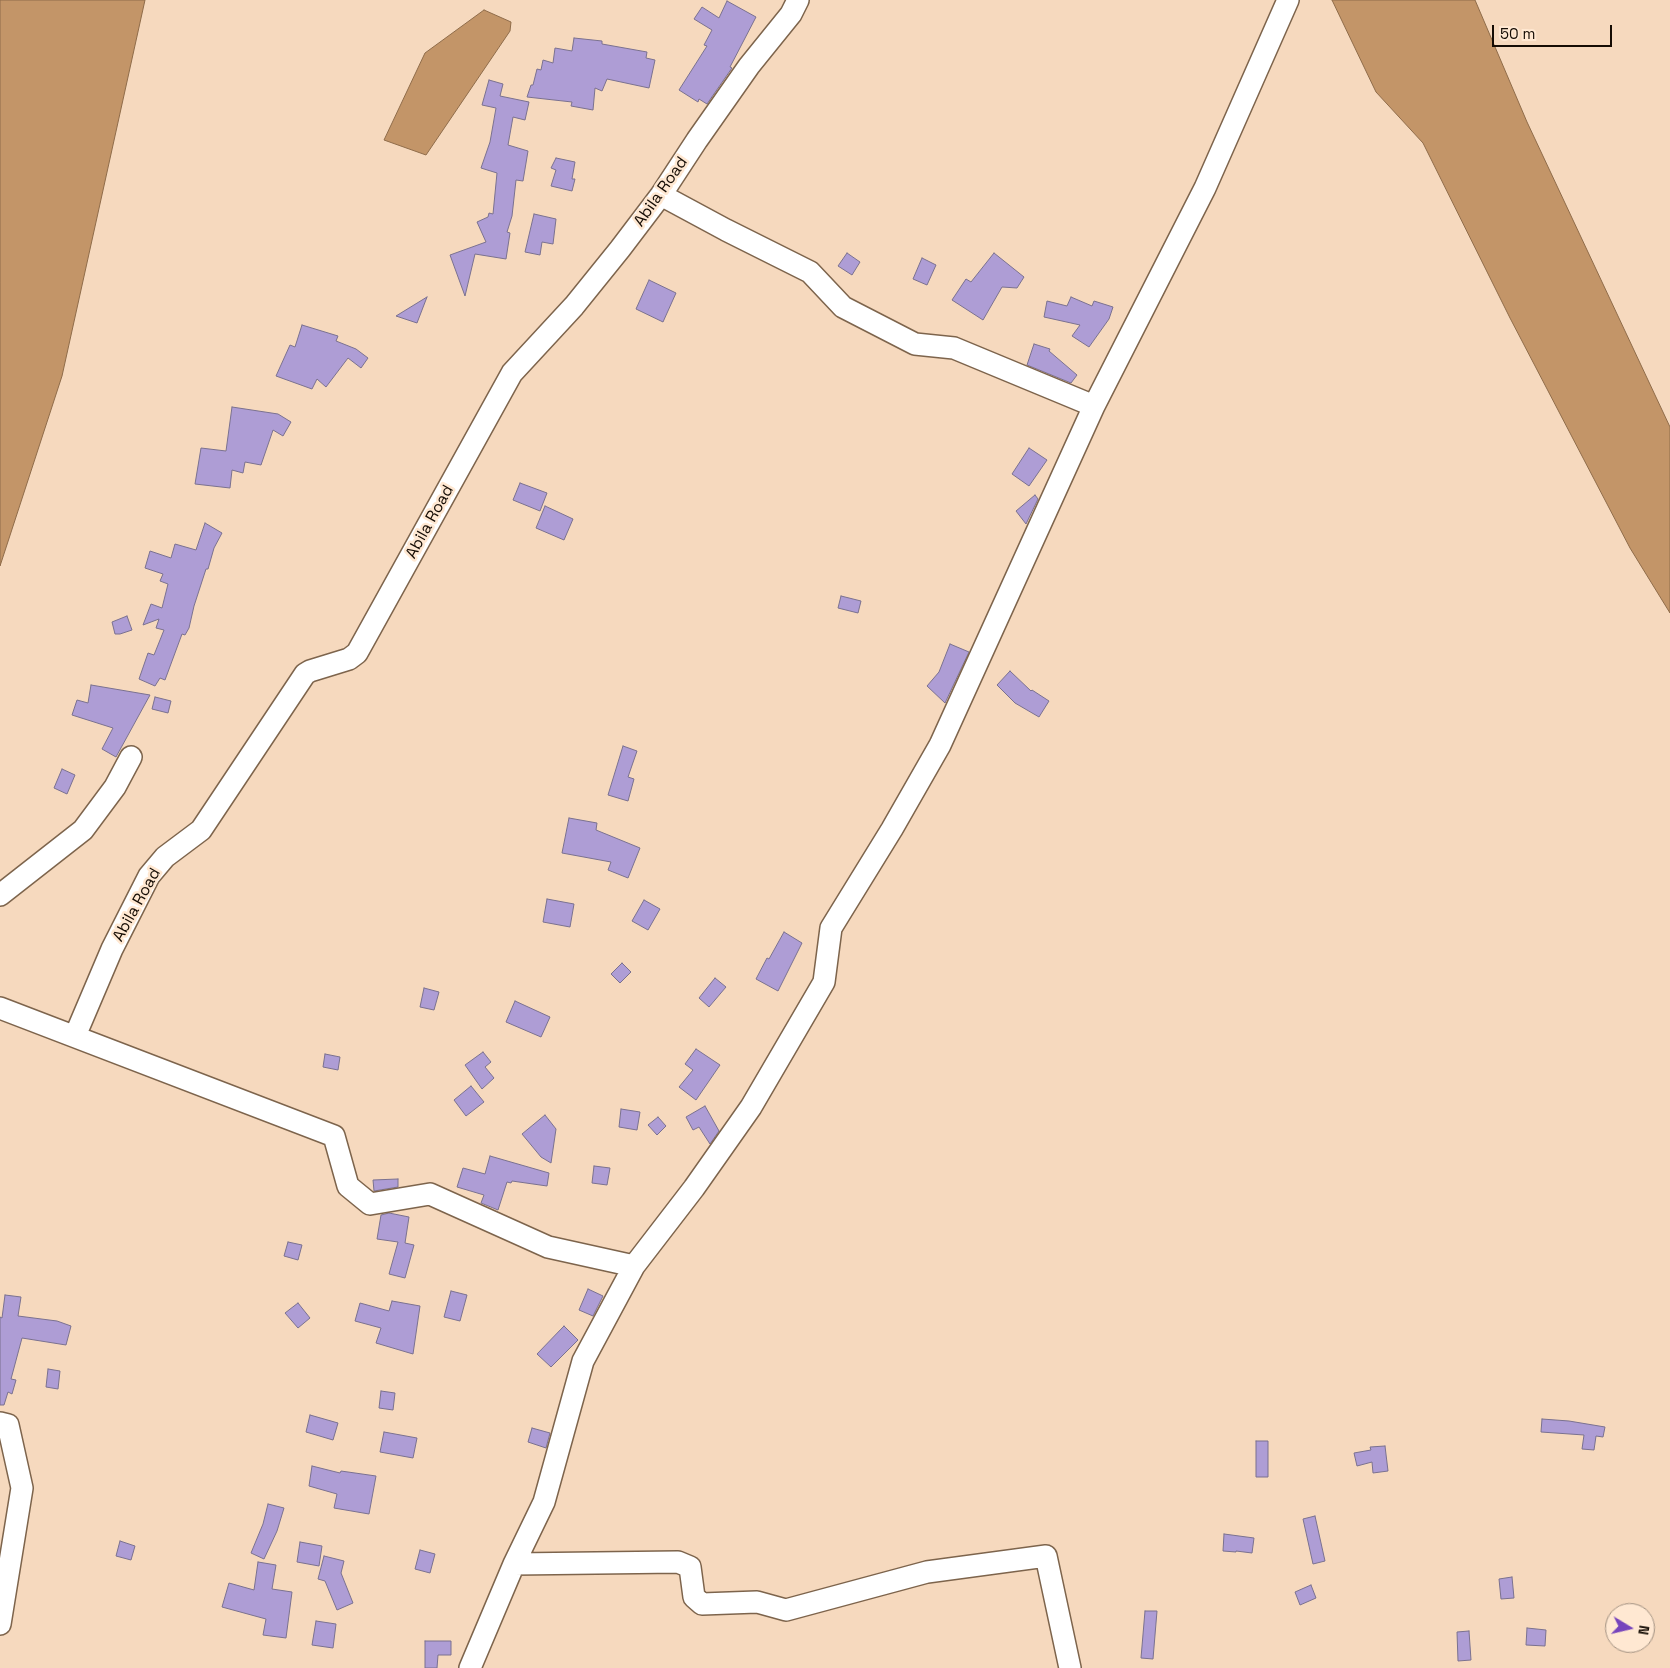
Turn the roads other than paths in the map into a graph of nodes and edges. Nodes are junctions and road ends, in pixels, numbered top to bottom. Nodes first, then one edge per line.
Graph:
1 (798, 0) edge
2 (1288, 0) edge
3 (661, 195) junction
4 (1094, 406) junction
5 (131, 758) dead end
6 (0, 895) edge
7 (0, 1008) edge
8 (75, 1036) junction
9 (634, 1266) junction
10 (0, 1423) edge
11 (514, 1564) junction
12 (0, 1624) edge
13 (470, 1668) edge
14 (1070, 1668) edge

1 - 3 street, Abila Road
2 - 4 street
3 - 4 street
3 - 8 street, Abila Road
4 - 9 street
5 - 6 street
7 - 8 street
8 - 9 street
9 - 11 street
10 - 12 street
11 - 13 street
11 - 14 street

